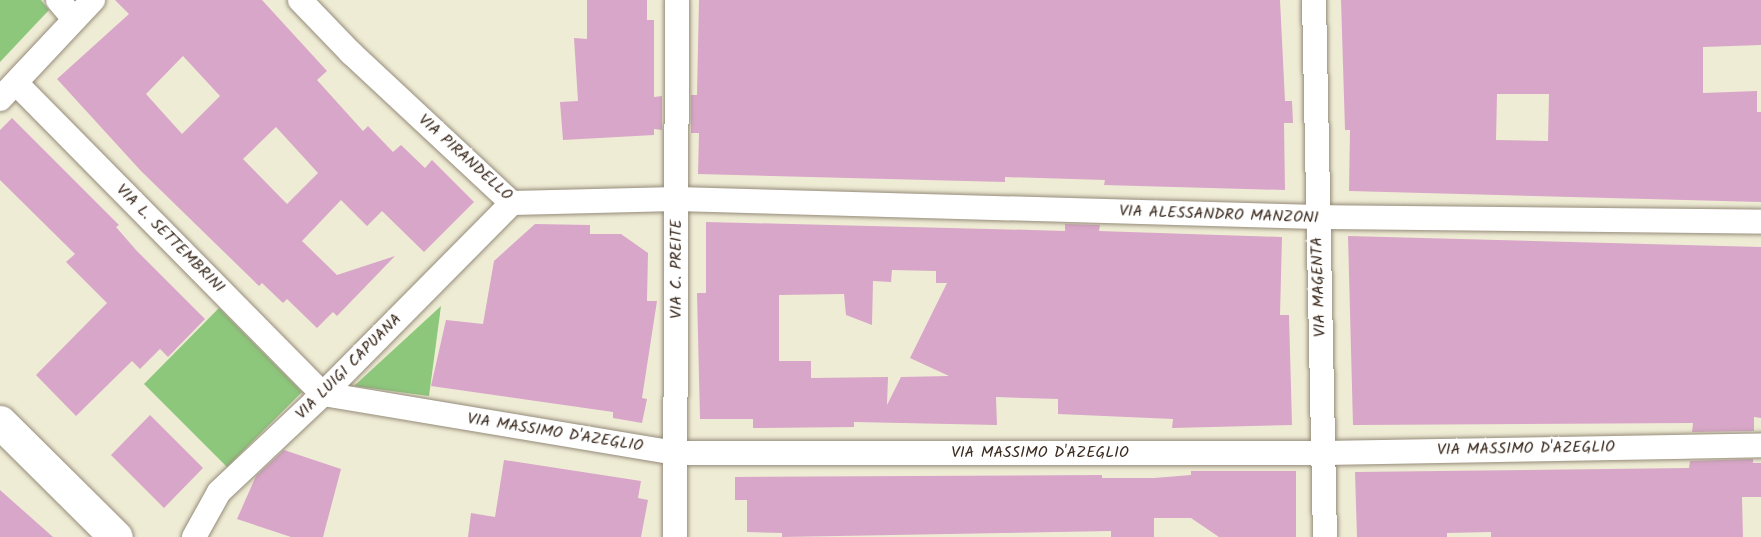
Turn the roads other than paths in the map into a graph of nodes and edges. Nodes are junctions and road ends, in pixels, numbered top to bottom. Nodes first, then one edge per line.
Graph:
1 (58, 0) edge
2 (93, 0) edge
3 (300, 0) edge
4 (676, 0) edge
5 (1314, 0) edge
6 (74, 19) junction
7 (8, 91) edge
8 (677, 199) junction
9 (512, 203) junction
10 (1317, 218) junction
11 (1761, 222) edge
12 (323, 394) junction
13 (0, 422) edge
14 (1761, 445) edge
15 (677, 453) junction
16 (1324, 453) junction
17 (116, 537) edge
18 (194, 537) edge
19 (675, 537) edge
20 (1325, 537) edge

1 - 6 street
2 - 6 street
3 - 9 street, VIA PIRANDELLO
4 - 8 street, VIA C. PREITE
5 - 10 street, VIA MAGENTA
6 - 7 street
7 - 12 street, VIA L. SETTEMBRINI
8 - 9 street, VIA PIRANDELLO
8 - 10 street, VIA ALESSANDRO MANZONI
8 - 15 street, VIA C. PREITE
9 - 12 street, VIA LUIGI CAPUANA
10 - 11 street, VIA ALESSANDRO MANZONI
10 - 16 street, VIA MAGENTA
12 - 15 street, VIA MASSIMO D'AZEGLIO
12 - 18 street, VIA LUIGI CAPUANA
13 - 17 street
14 - 16 street, VIA MASSIMO D'AZEGLIO
15 - 16 street, VIA MASSIMO D'AZEGLIO
15 - 19 street, VIA C. PREITE
16 - 20 street, VIA MAGENTA

